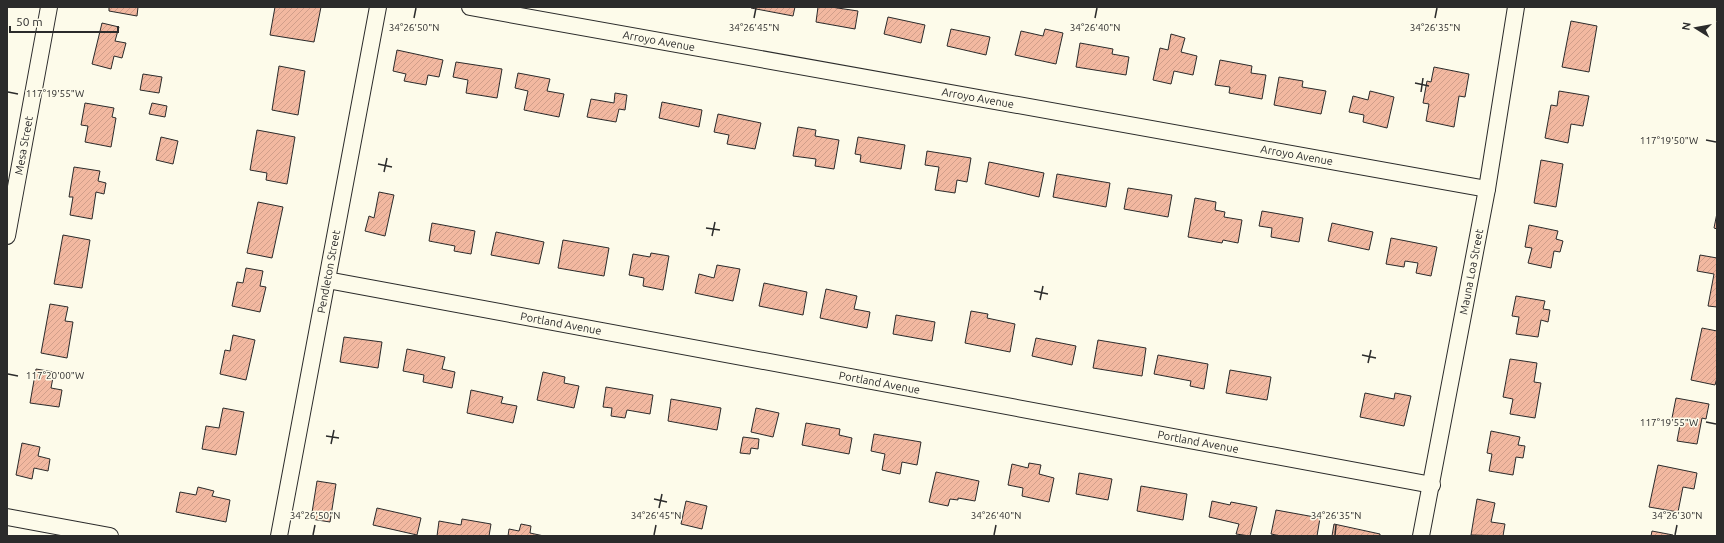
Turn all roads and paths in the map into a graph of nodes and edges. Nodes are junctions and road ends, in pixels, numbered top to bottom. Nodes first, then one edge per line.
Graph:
1 (49, 7) edge
2 (378, 7) edge
3 (470, 7) edge
4 (1516, 7) edge
5 (1487, 189) junction
6 (7, 236) edge
7 (327, 280) junction
8 (1432, 485) junction
9 (7, 517) edge
10 (110, 536) edge
11 (279, 536) edge
12 (1421, 536) edge

1 - 6 street, Mesa Street
2 - 7 street, Pendleton Street
3 - 5 street, Arroyo Avenue
4 - 5 street, Mauna Loa Street
5 - 8 street, Mauna Loa Street
7 - 8 street, Portland Avenue
7 - 11 street, Pendleton Street
8 - 12 street, Mauna Loa Street
9 - 10 street

